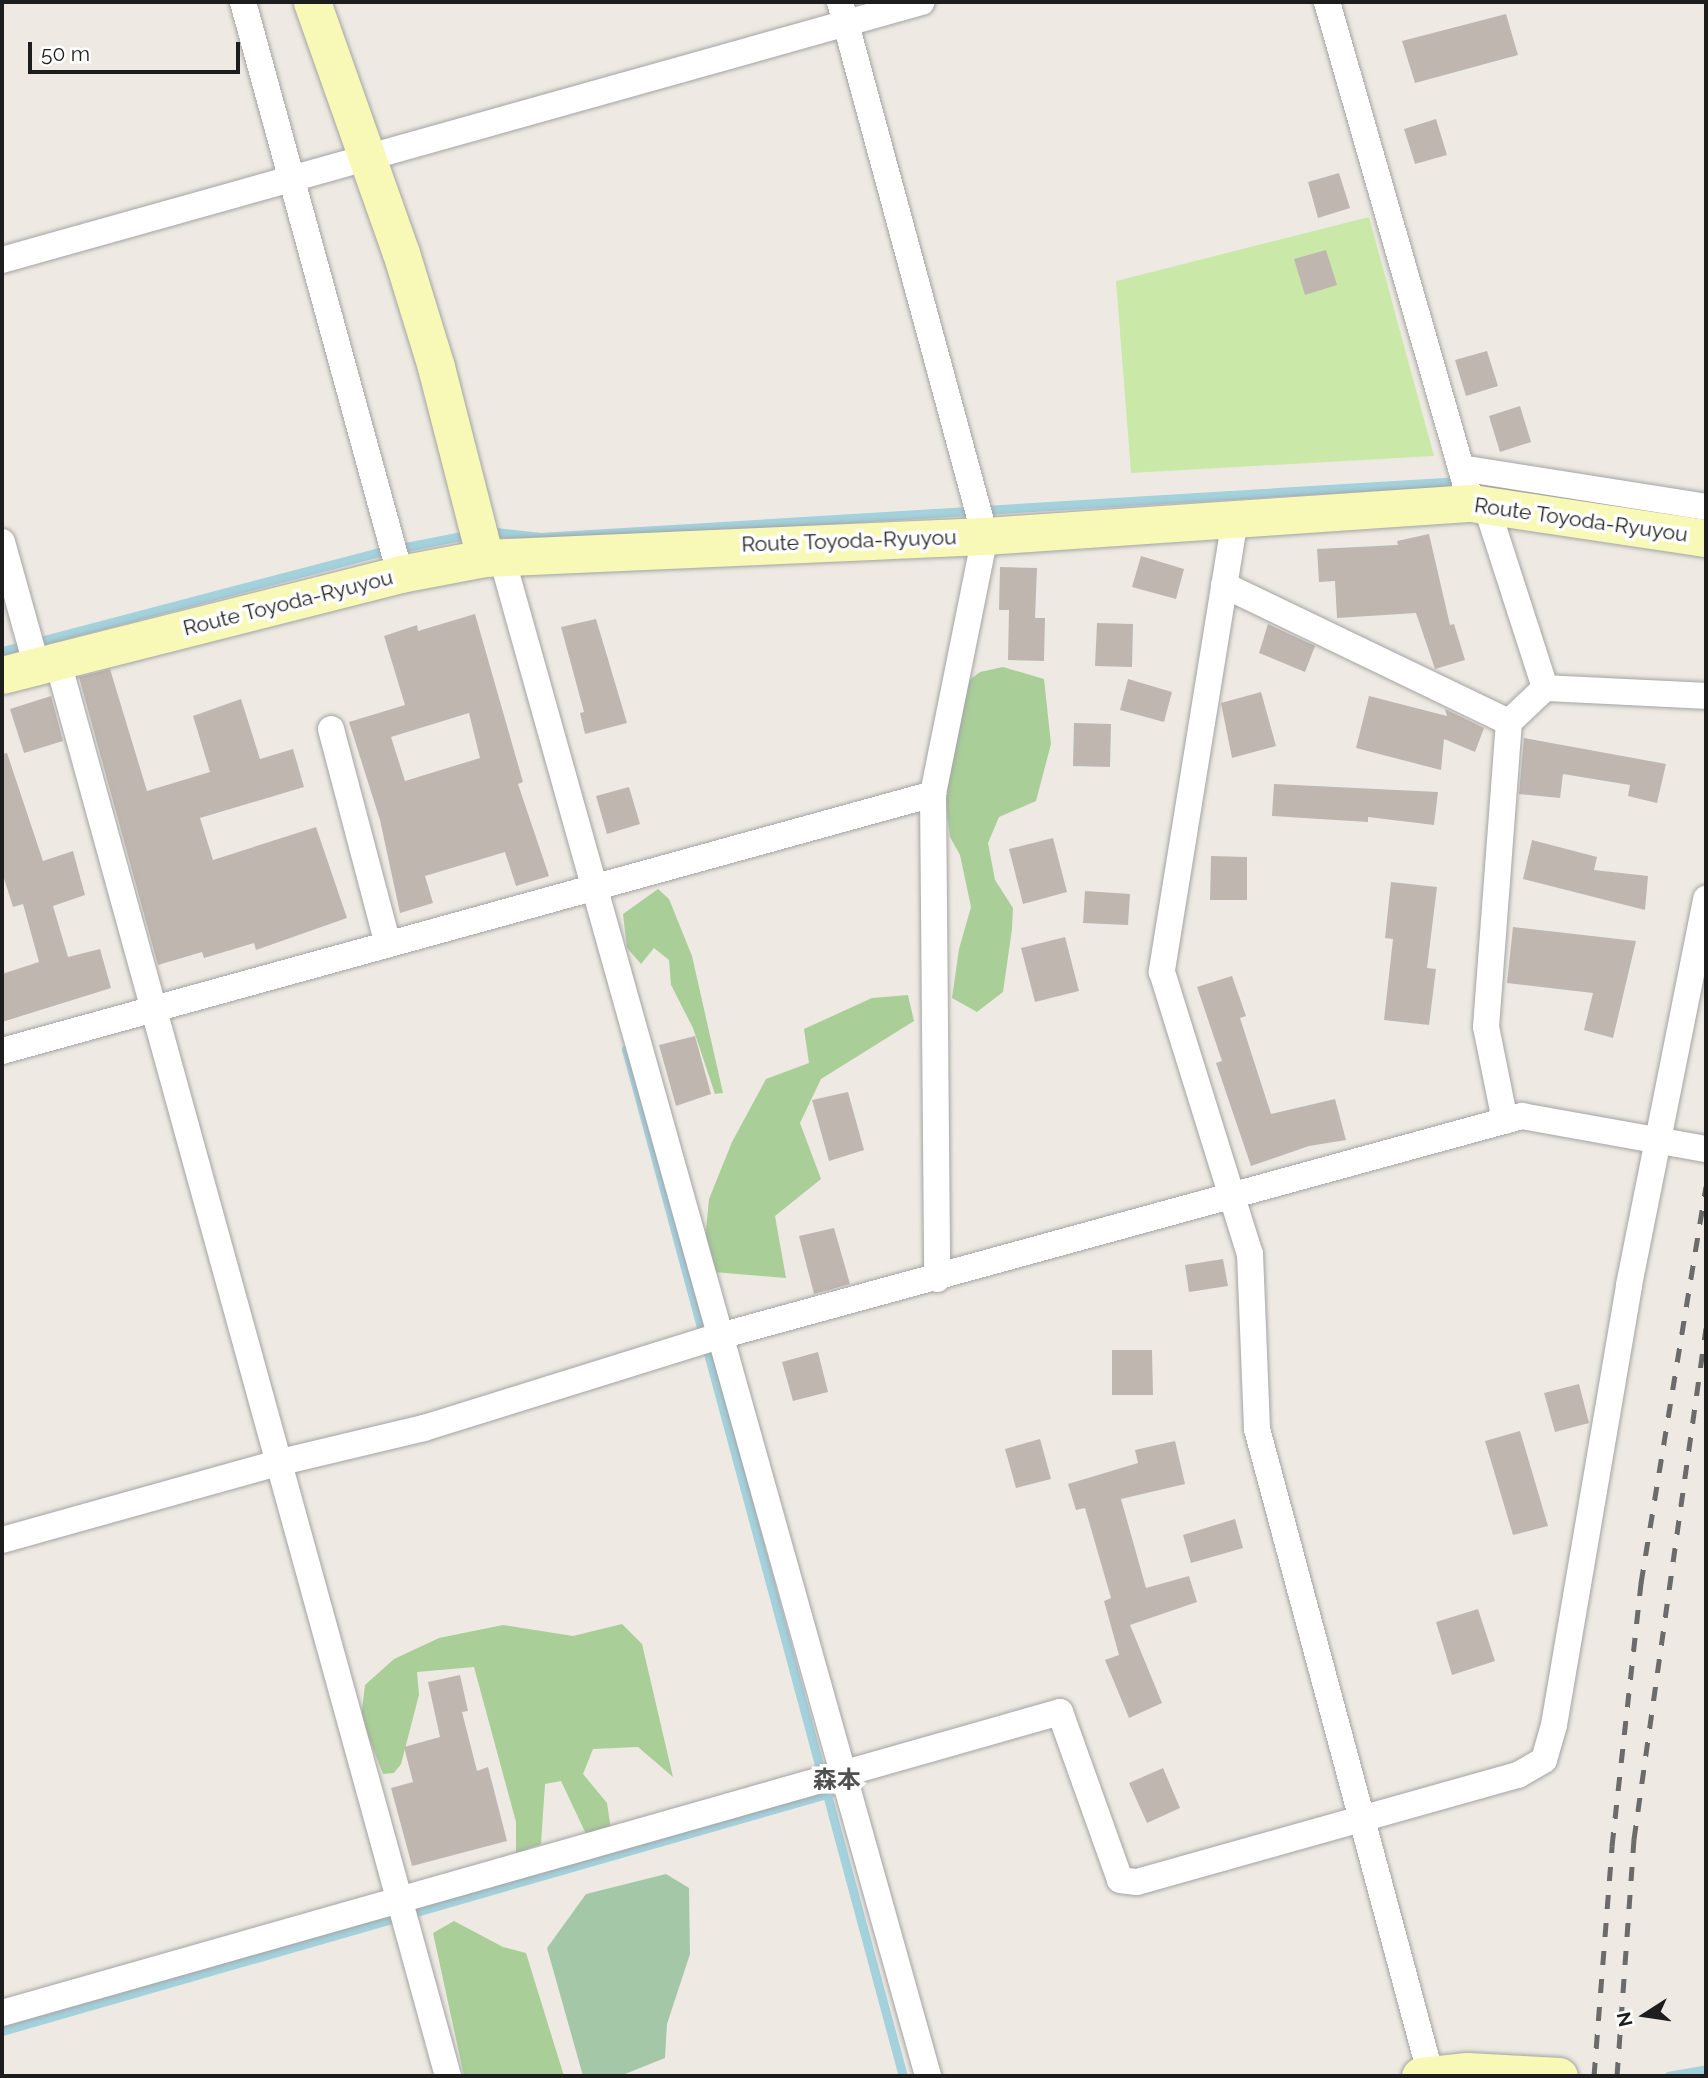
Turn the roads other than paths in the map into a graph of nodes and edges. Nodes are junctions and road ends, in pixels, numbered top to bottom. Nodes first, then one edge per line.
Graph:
1 (243, 2) edge
2 (312, 2) edge
3 (922, 2) edge
4 (1327, 2) edge
5 (842, 12) edge
6 (370, 158) junction
7 (292, 180) junction
8 (2, 260) edge
9 (1461, 468) junction
10 (1479, 506) junction
11 (1706, 507) edge
12 (1235, 519) junction
13 (985, 536) junction
14 (1706, 538) edge
15 (2, 542) edge
16 (493, 558) junction
17 (400, 575) junction
18 (1224, 585) junction
19 (47, 665) junction
20 (2, 675) edge
21 (1545, 688) junction
22 (1706, 696) edge
23 (1510, 722) junction
24 (331, 729) dead end
25 (933, 794) junction
26 (595, 887) junction
27 (1706, 899) edge
28 (388, 944) junction
29 (155, 1008) junction
30 (2, 1051) edge
31 (1505, 1121) junction
32 (1660, 1141) junction
33 (1706, 1149) edge
34 (1231, 1197) junction
35 (937, 1279) junction
36 (720, 1336) junction
37 (278, 1463) junction
38 (2, 1540) edge
39 (843, 1776) junction
40 (1362, 1819) junction
41 (403, 1900) junction
42 (2, 2013) edge
43 (1427, 2075) edge
44 (449, 2076) edge
45 (928, 2076) edge
46 (1559, 2076) edge

1 - 7 street
2 - 6 main road
3 - 5 street
4 - 9 street
5 - 6 street
5 - 13 street
6 - 7 street
6 - 16 main road
7 - 8 street
7 - 17 street
9 - 10 street
9 - 11 street
10 - 12 main road, Route Toyoda-Ryuyou
10 - 14 main road, Route Toyoda-Ryuyou
10 - 21 street
12 - 13 main road, Route Toyoda-Ryuyou
12 - 18 street
13 - 16 main road, Route Toyoda-Ryuyou
13 - 25 street
15 - 19 street
16 - 17 main road, Route Toyoda-Ryuyou
16 - 26 street
17 - 19 main road, Route Toyoda-Ryuyou
18 - 23 street
18 - 34 street
19 - 20 main road, Route Toyoda-Ryuyou
19 - 29 street
21 - 22 street
21 - 23 street
23 - 31 street
24 - 28 street
25 - 26 street
25 - 35 street
26 - 28 street
26 - 36 street
27 - 32 street
28 - 29 street
29 - 30 street
29 - 37 street
31 - 32 street
31 - 34 street
32 - 33 street
32 - 40 street
34 - 35 street
34 - 40 street
35 - 36 street
36 - 37 street
36 - 39 street
37 - 38 street
37 - 41 street
39 - 40 street
39 - 41 street
39 - 45 street
40 - 43 street
41 - 42 street
41 - 44 street
43 - 46 main road

